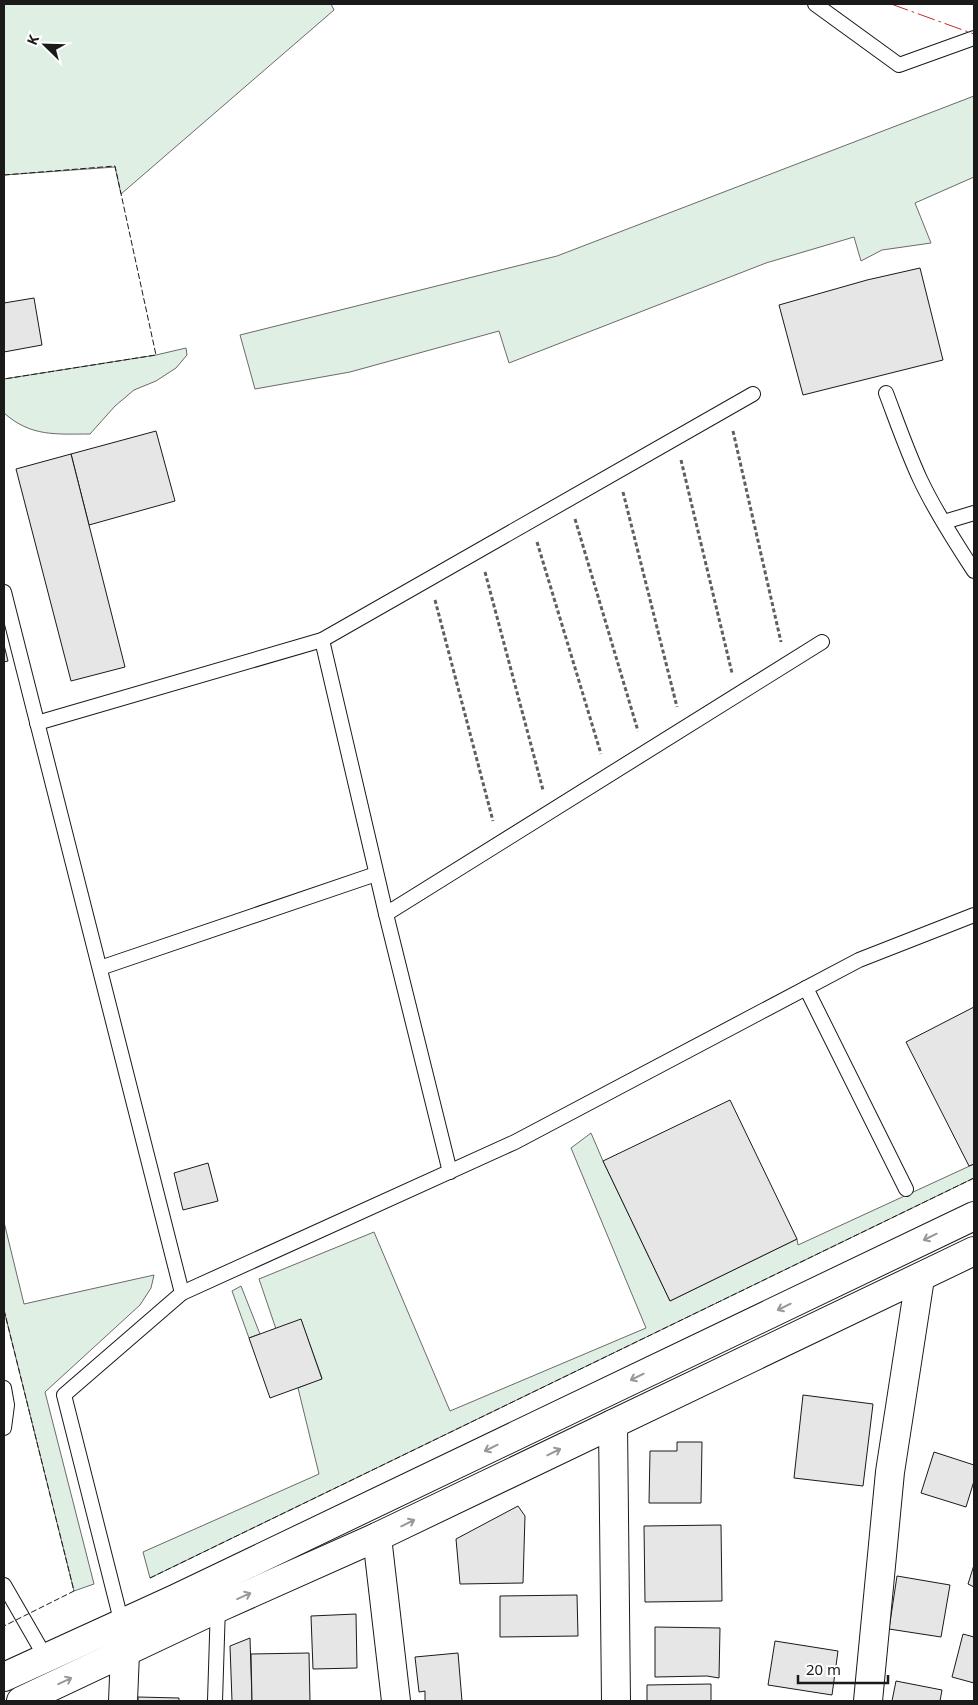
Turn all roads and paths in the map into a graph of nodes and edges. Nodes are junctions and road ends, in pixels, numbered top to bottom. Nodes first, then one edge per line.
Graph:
1 (815, 4) edge
2 (974, 38) edge
3 (886, 393) dead end
4 (752, 394) dead end
5 (728, 408) junction
6 (676, 438) junction
7 (618, 470) junction
8 (569, 498) junction
9 (974, 513) edge
10 (530, 520) junction
11 (944, 522) junction
12 (479, 549) junction
13 (974, 571) edge
14 (430, 578) junction
15 (4, 592) edge
16 (322, 640) junction
17 (822, 642) dead end
18 (786, 664) junction
19 (737, 695) junction
20 (37, 723) junction
21 (683, 729) junction
22 (644, 754) junction
23 (608, 776) junction
24 (549, 813) junction
25 (499, 844) junction
26 (376, 874) junction
27 (386, 914) junction
28 (974, 915) edge
29 (100, 968) junction
30 (806, 988) junction
31 (450, 1172) junction
32 (906, 1189) dead end
33 (974, 1216) edge
34 (974, 1251) edge
35 (920, 1278) junction
36 (182, 1294) junction
37 (4, 1388) edge
38 (613, 1424) junction
39 (4, 1428) edge
40 (377, 1538) junction
41 (218, 1578) junction
42 (4, 1585) edge
43 (218, 1608) junction
44 (122, 1624) junction
45 (125, 1653) junction
46 (46, 1658) junction
47 (4, 1677) edge
48 (21, 1701) edge
49 (123, 1701) edge
50 (215, 1701) edge
51 (396, 1701) edge
52 (616, 1701) edge
53 (868, 1701) edge

1 - 2 lane
3 - 11 lane
4 - 5 lane
5 - 6 lane
5 - 18 path
6 - 7 lane
6 - 19 path
7 - 8 lane
7 - 21 path
8 - 10 lane
8 - 22 path
9 - 11 lane
10 - 12 lane
10 - 23 path
11 - 13 lane
12 - 14 lane
12 - 24 path
14 - 16 lane
14 - 25 path
15 - 20 lane
16 - 20 lane
16 - 26 lane
17 - 18 lane
18 - 19 lane
19 - 21 lane
20 - 29 lane
21 - 22 lane
22 - 23 lane
23 - 24 lane
24 - 25 lane
25 - 27 lane
26 - 27 lane
26 - 29 lane
27 - 31 lane
28 - 30 lane
29 - 36 lane
30 - 31 lane
30 - 32 lane
31 - 36 lane
33 -> 41 main road
34 - 35 main road
35 - 38 main road
35 - 53 main road
36 - 44 lane
37 - 39 lane
40 -> 38 main road
38 - 52 main road
43 -> 40 main road
40 - 51 main road
41 - 43 lane
41 - 44 main road
42 - 46 lane
43 - 45 main road
43 - 50 lane
44 - 45 main road
44 - 46 main road
48 -> 45 main road
45 - 49 main road
46 - 47 main road

